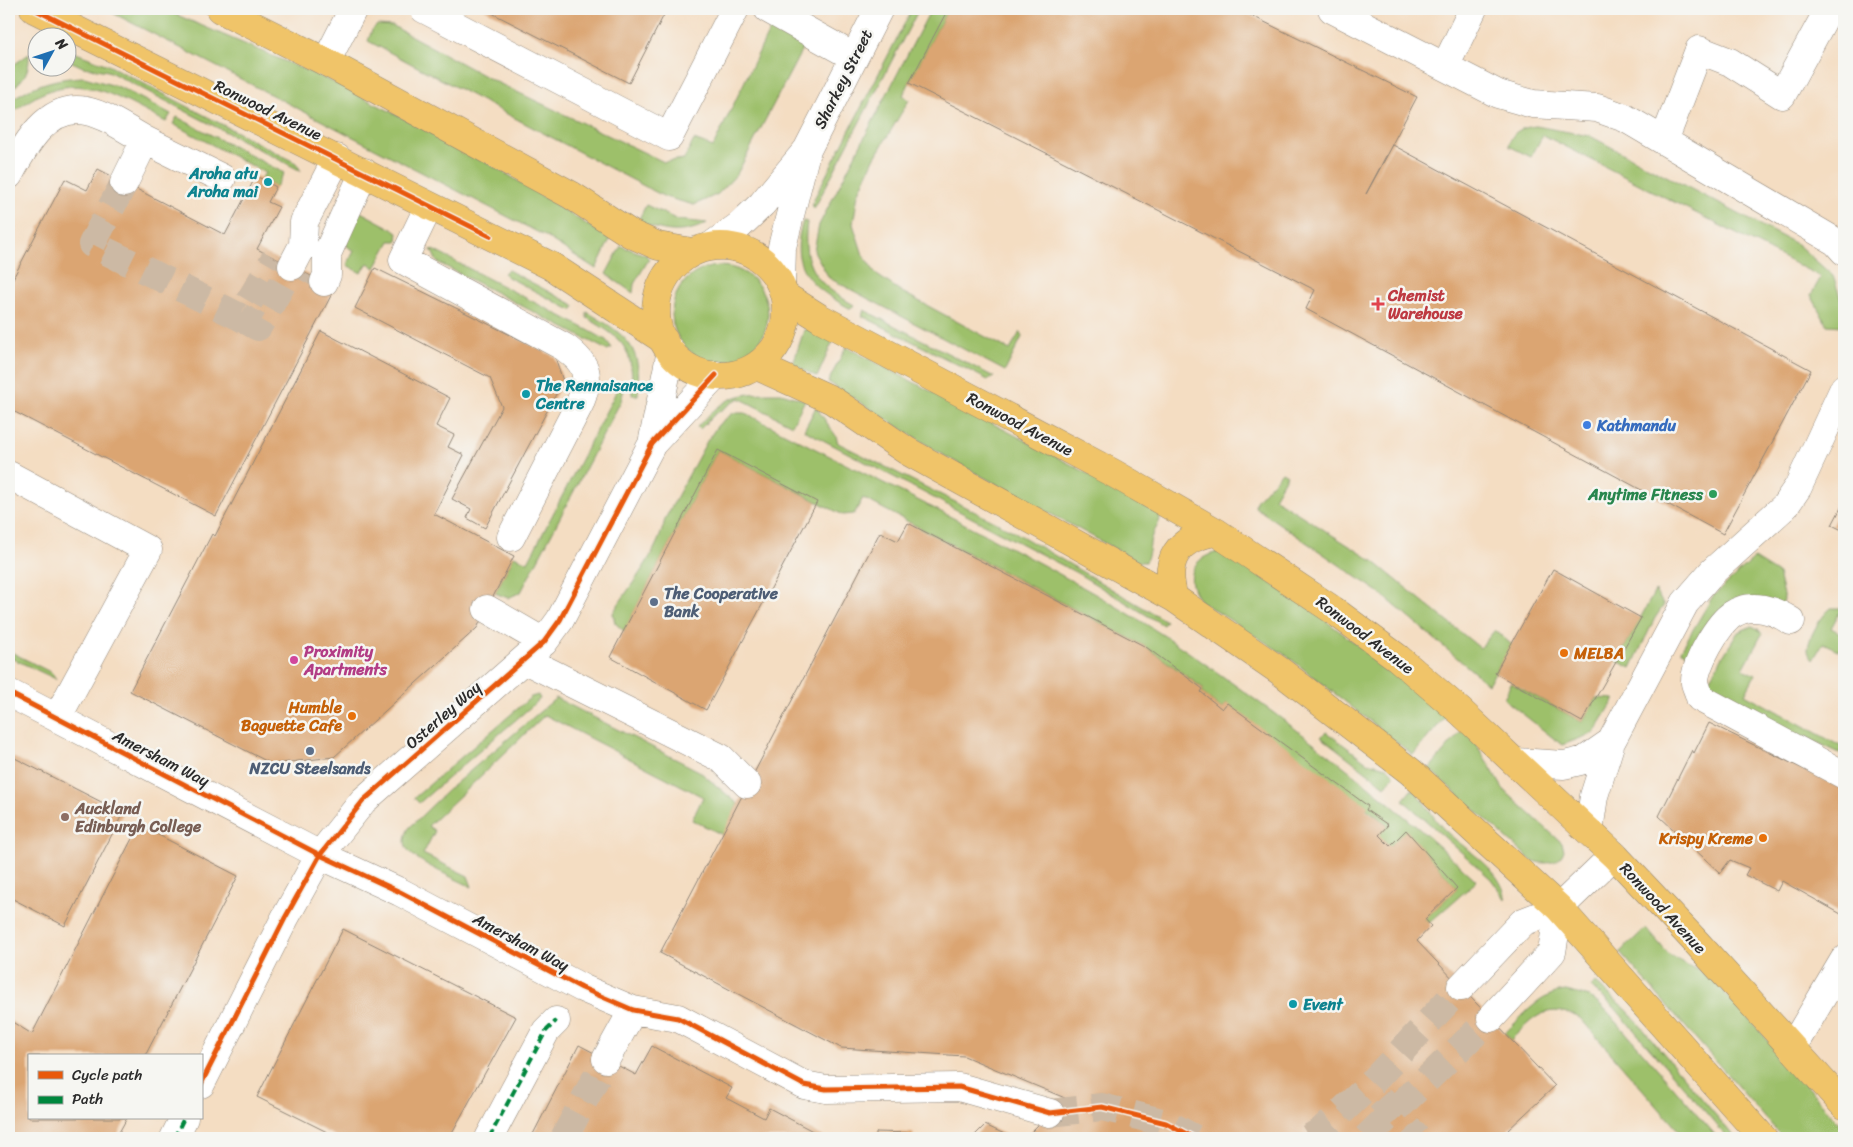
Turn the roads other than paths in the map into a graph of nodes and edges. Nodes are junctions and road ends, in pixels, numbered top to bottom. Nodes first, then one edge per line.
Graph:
1 (34, 9) edge
2 (220, 9) edge
3 (353, 9) edge
4 (424, 9) edge
5 (735, 9) edge
6 (768, 9) edge
7 (879, 9) edge
8 (1332, 9) edge
9 (1472, 9) edge
10 (1828, 9) edge
11 (854, 57) junction
12 (326, 62) junction
13 (1445, 67) junction
14 (145, 140) junction
15 (1664, 141) junction
16 (807, 150) junction
17 (337, 158) junction
18 (364, 172) junction
19 (9, 175) edge
20 (222, 178) dead end
21 (124, 183) tunnel mouth
22 (429, 206) junction
23 (701, 249) junction
24 (1844, 251) edge
25 (783, 290) junction
26 (667, 346) junction
27 (757, 366) junction
28 (716, 376) junction
29 (1844, 388) edge
30 (652, 444) junction
31 (9, 475) edge
32 (1216, 532) junction
33 (511, 537) dead end
34 (1174, 598) junction
35 (487, 609) dead end
36 (1791, 621) dead end
37 (535, 651) junction
38 (9, 693) edge
39 (58, 718) junction
40 (1611, 742) junction
41 (1516, 762) junction
42 (1844, 776) edge
43 (748, 784) dead end
44 (1590, 831) junction
45 (320, 855) junction
46 (1614, 855) junction
47 (1559, 908) junction
48 (1844, 960) edge
49 (1461, 987) tunnel mouth
50 (633, 1010) junction
51 (1491, 1018) tunnel mouth
52 (556, 1021) dead end
53 (1792, 1048) junction
54 (606, 1059) tunnel mouth
55 (202, 1082) edge
56 (1844, 1105) edge
57 (1050, 1113) tunnel mouth
58 (183, 1120) edge
59 (174, 1138) edge
60 (489, 1138) edge
61 (1763, 1138) edge

1 - 17 main road, Ronwood Avenue
2 - 12 main road
3 - 12 street
4 - 5 street
6 - 11 street
7 - 11 street, Sharkey Street
8 - 13 street
9 - 13 street
10 - 15 street
11 - 16 street, Sharkey Street
12 - 23 main road
13 - 15 street
14 - 19 street
14 - 20 street
14 - 21 street
15 - 24 street
16 - 23 street, Sharkey Street
16 - 25 street, Sharkey Street
17 - 18 main road, Ronwood Avenue
17 - 18 street
18 - 22 main road, Ronwood Avenue
22 - 26 main road, Ronwood Avenue
22 - 33 street
23 - 25 main road
23 - 26 main road
25 - 27 main road
25 - 32 main road, Ronwood Avenue
26 - 28 main road
26 - 30 street, Osterley Way
27 - 28 main road
27 - 34 main road
28 - 30 street, Osterley Way
29 - 40 street
30 - 37 street, Osterley Way
31 - 39 street
32 - 34 main road
32 - 41 main road, Ronwood Avenue
34 - 47 main road
35 - 37 street
36 - 42 street
37 - 43 street
37 - 45 street, Osterley Way
38 - 39 street, Amersham Way
39 - 45 street, Amersham Way
40 - 41 street
40 - 44 street
41 - 44 main road, Ronwood Avenue
44 - 46 main road, Ronwood Avenue
45 - 50 street, Amersham Way
45 - 55 street, Osterley Way
46 - 47 street
46 - 53 main road, Ronwood Avenue
47 - 49 street
47 - 51 street
47 - 61 main road
48 - 53 street
50 - 54 street
50 - 57 street, Amersham Way
52 - 60 street
53 - 56 main road, Ronwood Avenue
58 - 59 street

